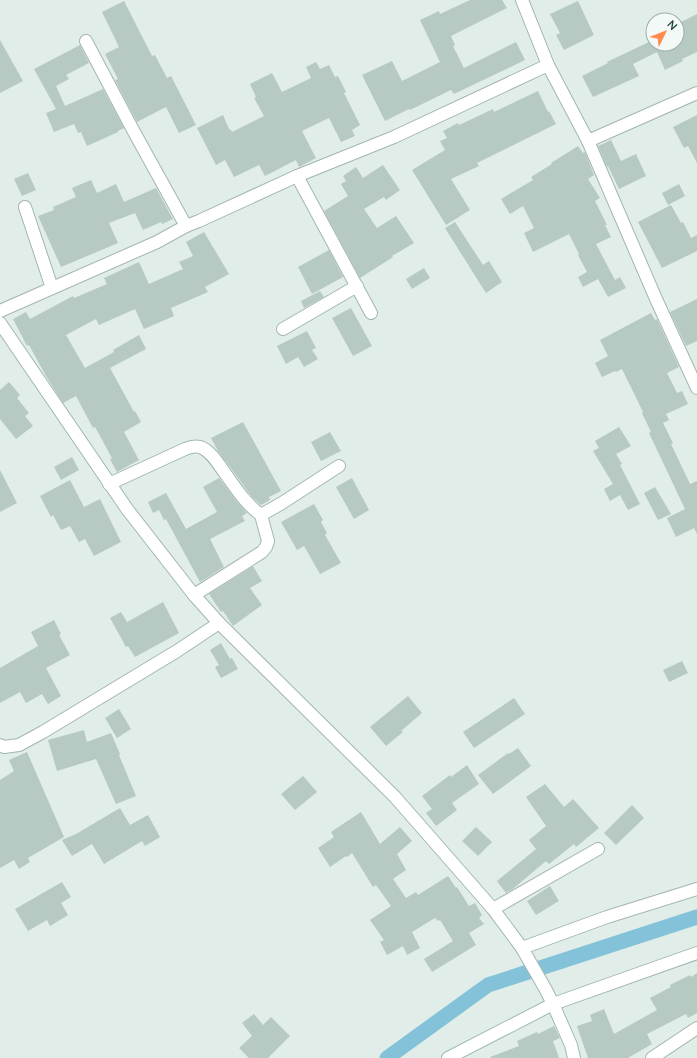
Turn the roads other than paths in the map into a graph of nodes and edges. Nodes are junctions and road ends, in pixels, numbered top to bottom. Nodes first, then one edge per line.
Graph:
1 (522, 0) edge
2 (86, 41) dead end
3 (548, 65) junction
4 (697, 93) edge
5 (588, 141) junction
6 (297, 176) junction
7 (25, 207) dead end
8 (186, 226) junction
9 (357, 286) junction
10 (52, 288) junction
11 (0, 311) edge
12 (371, 313) dead end
13 (0, 324) edge
14 (283, 329) dead end
15 (697, 388) edge
16 (339, 466) dead end
17 (109, 484) junction
18 (261, 515) junction
19 (194, 595) junction
20 (219, 623) junction
21 (0, 745) edge
22 (598, 849) dead end
23 (697, 890) edge
24 (493, 909) junction
25 (522, 948) junction
26 (697, 953) edge
27 (553, 1004) junction
28 (697, 1028) edge
29 (448, 1058) edge
30 (574, 1058) edge
31 (652, 1058) edge

1 - 3 street
2 - 8 street
3 - 5 street
3 - 6 street
4 - 5 street
5 - 15 street
6 - 8 street
6 - 9 street
7 - 10 street
8 - 10 street
9 - 12 street
9 - 14 street
10 - 11 street
13 - 17 street
16 - 18 street
17 - 18 street
17 - 19 street
18 - 19 street
19 - 20 street
20 - 21 street
20 - 24 street
22 - 24 street
23 - 25 street
24 - 25 street
25 - 27 street
26 - 27 street
27 - 29 street
27 - 30 street
28 - 31 street

